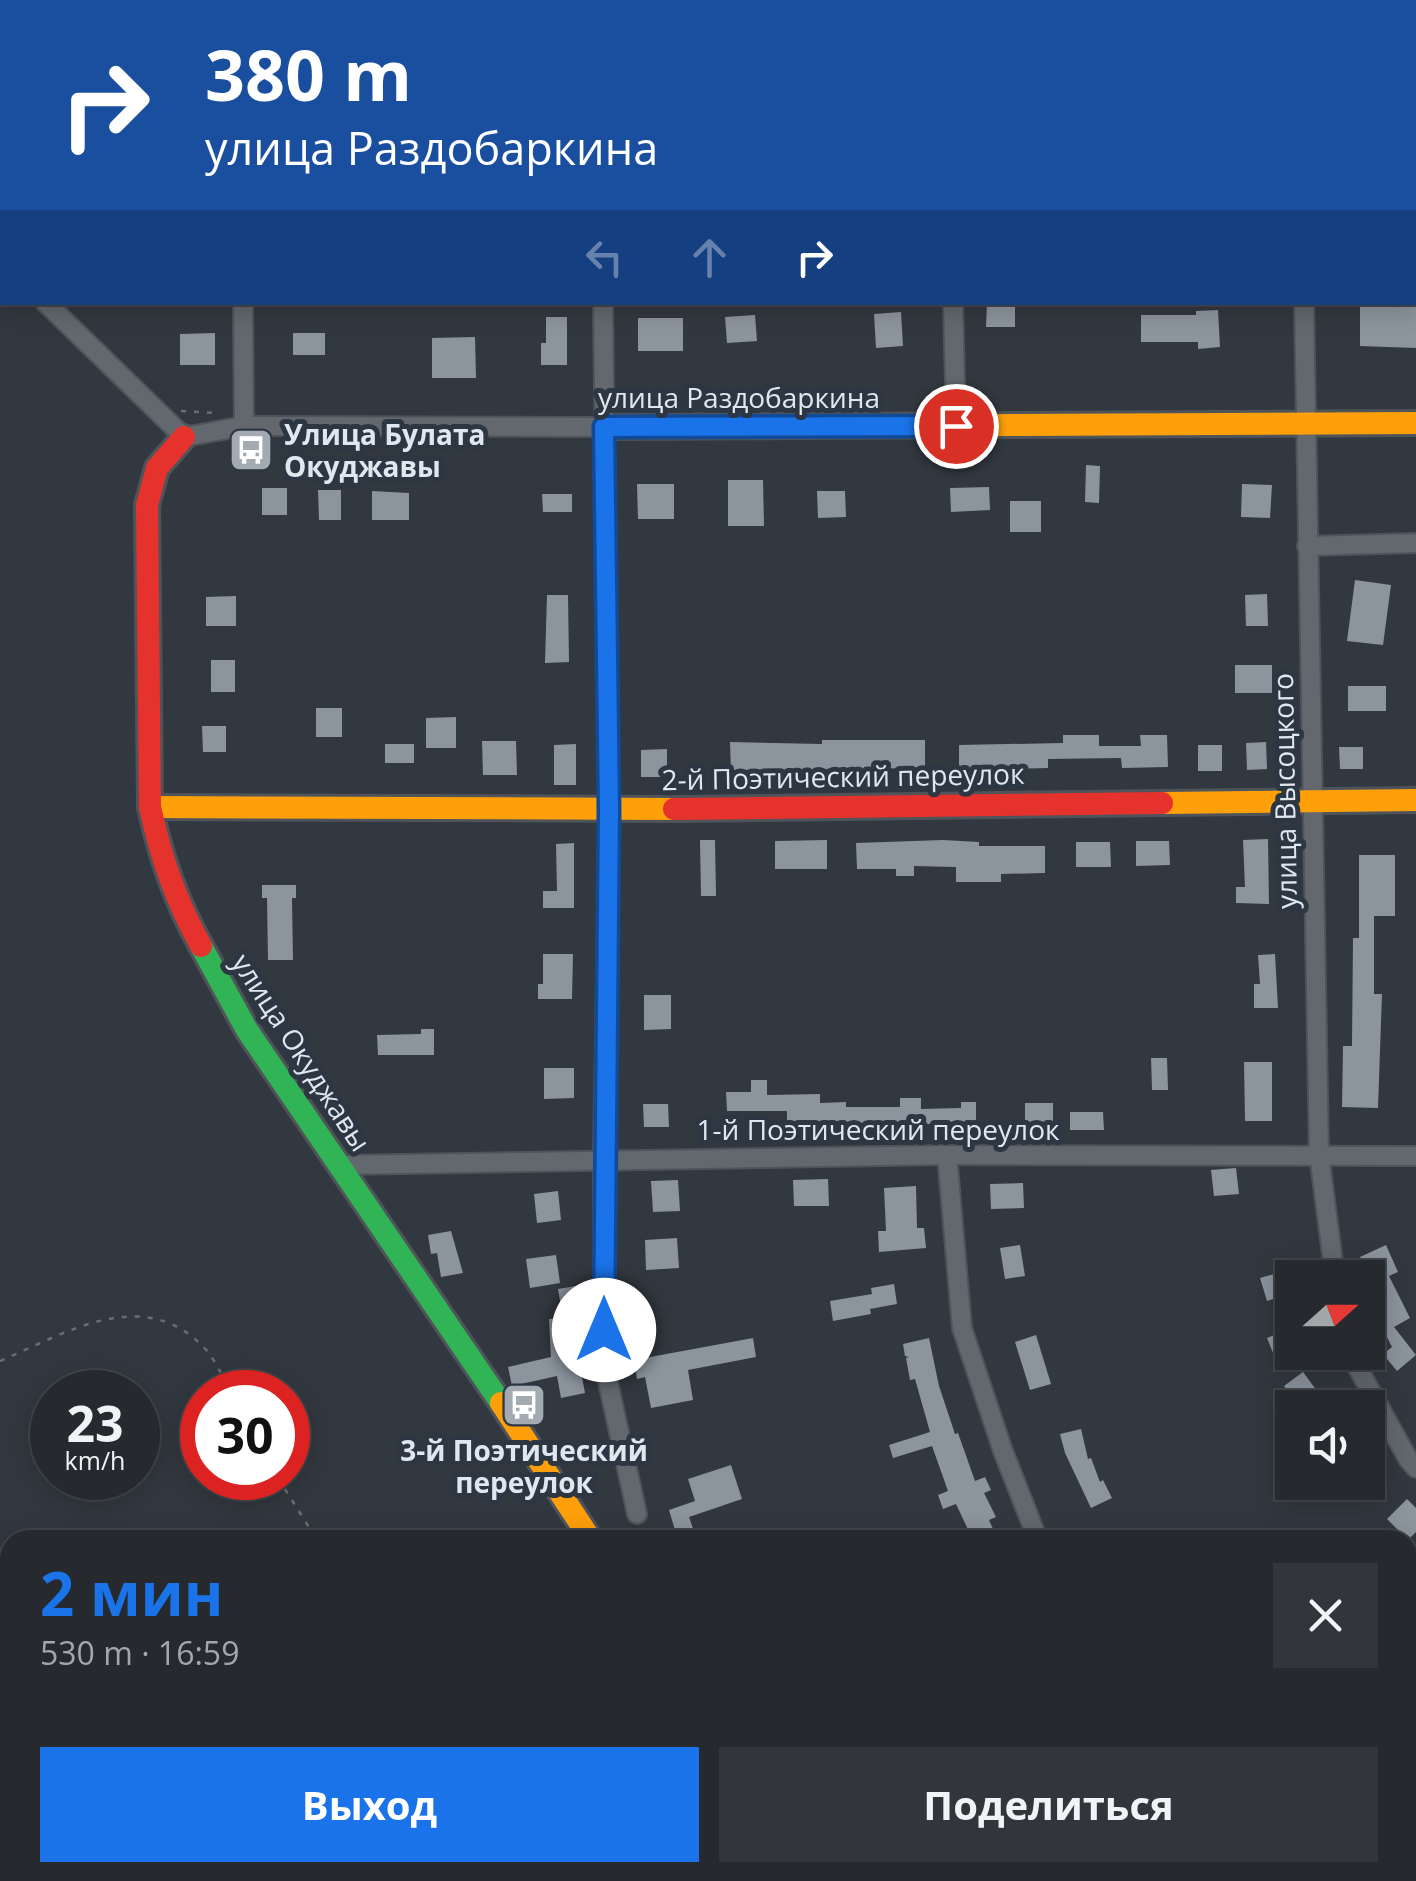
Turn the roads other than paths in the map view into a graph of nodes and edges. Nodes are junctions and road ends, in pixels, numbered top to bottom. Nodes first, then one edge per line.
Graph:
1 (48, 305) edge
2 (243, 305) edge
3 (603, 305) edge
4 (954, 305) edge
5 (1304, 305) edge
6 (1416, 423) edge
7 (244, 426) junction
8 (956, 426) junction
9 (1305, 426) junction
10 (604, 427) junction
11 (184, 437) junction
12 (1416, 543) edge
13 (1307, 546) junction
14 (1312, 799) junction
15 (1416, 800) edge
16 (150, 807) junction
17 (609, 810) junction
18 (1319, 1154) junction
19 (947, 1155) junction
20 (1416, 1156) edge
21 (603, 1158) junction
22 (340, 1165) junction
23 (1333, 1260) edge
24 (1359, 1370) edge
25 (1416, 1468) edge
26 (637, 1514) dead end
27 (584, 1530) edge
28 (1034, 1530) edge

1 - 11 street
2 - 7 street
3 - 10 street
4 - 8 street
5 - 9 street, улица Высоцкого
6 - 9 street, улица Раздобаркина
7 - 10 street, улица Раздобаркина
7 - 11 street, улица Раздобаркина
8 - 9 street, улица Раздобаркина
8 - 10 street, улица Раздобаркина
9 - 13 street, улица Высоцкого
10 - 17 street
11 - 16 street, улица Окуджавы
12 - 13 street
13 - 14 street, улица Высоцкого
14 - 15 street, 2-й Поэтический переулок
14 - 17 street, 2-й Поэтический переулок
14 - 18 street, улица Высоцкого
16 - 17 street, 2-й Поэтический переулок
16 - 22 street, улица Окуджавы
17 - 21 street
18 - 19 street, 1-й Поэтический переулок
18 - 20 street, 1-й Поэтический переулок
18 - 23 street, улица Высоцкого
19 - 21 street, 1-й Поэтический переулок
19 - 28 street
21 - 22 street, 1-й Поэтический переулок
21 - 26 street
22 - 27 street, улица Окуджавы
24 - 25 street

